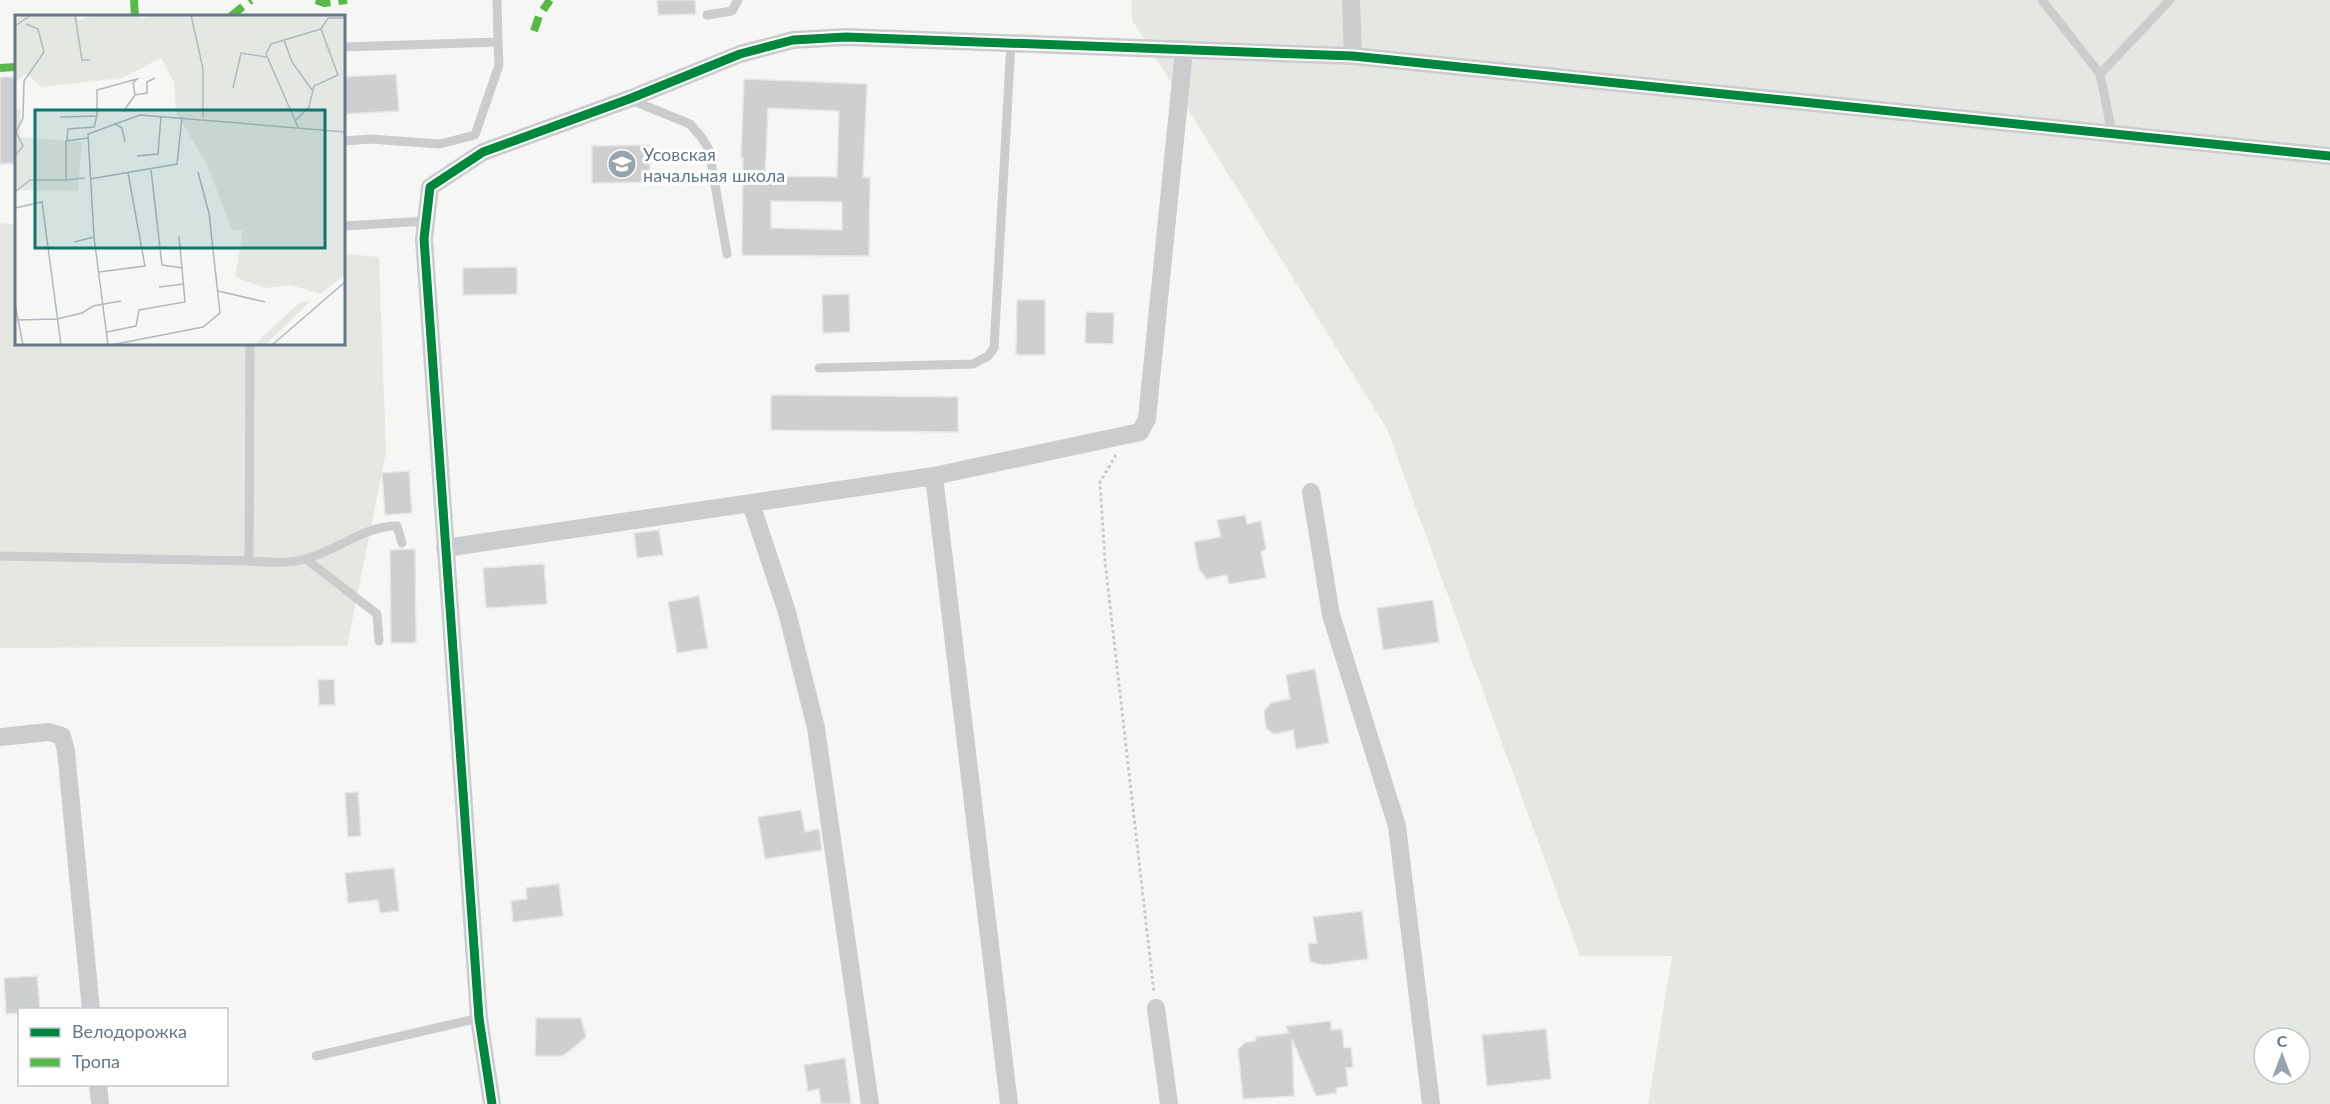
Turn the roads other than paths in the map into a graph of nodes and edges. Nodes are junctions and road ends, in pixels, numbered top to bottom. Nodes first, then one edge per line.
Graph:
1 (497, 0) edge
2 (738, 0) edge
3 (1351, 0) edge
4 (2042, 0) edge
5 (2170, 0) edge
6 (707, 15) dead end
7 (498, 42) junction
8 (1011, 42) junction
9 (345, 47) edge
10 (1184, 50) junction
11 (1353, 56) junction
12 (2100, 74) junction
13 (629, 99) junction
14 (2112, 133) junction
15 (345, 141) edge
16 (2330, 156) edge
17 (426, 221) junction
18 (345, 226) edge
19 (727, 254) dead end
20 (250, 345) edge
21 (819, 368) dead end
22 (934, 476) junction
23 (1311, 492) dead end
24 (752, 504) junction
25 (402, 543) dead end
26 (445, 548) junction
27 (0, 556) edge
28 (306, 559) junction
29 (249, 561) junction
30 (379, 641) dead end
31 (0, 737) edge
32 (91, 1008) edge
33 (1156, 1008) road end
34 (479, 1018) junction
35 (316, 1056) dead end
36 (98, 1086) edge
37 (100, 1104) edge
38 (492, 1104) edge
39 (870, 1104) edge
40 (1009, 1104) edge
41 (1168, 1104) edge
42 (1431, 1104) edge

1 - 7 lane
2 - 6 lane
3 - 11 street
4 - 12 lane
5 - 12 lane
7 - 9 lane
7 - 15 lane
8 - 10 street
8 - 13 street
8 - 21 lane
10 - 11 street
10 - 22 street
11 - 14 street
12 - 14 lane
13 - 17 street
13 - 19 lane
14 - 16 street
17 - 18 lane
17 - 26 street
20 - 29 lane
22 - 24 street
22 - 40 street
23 - 42 street
24 - 26 street
24 - 39 street
25 - 28 lane
26 - 34 street
27 - 29 lane
28 - 29 lane
28 - 30 lane
31 - 32 street
33 - 41 street
34 - 35 lane
34 - 38 street
36 - 37 street

